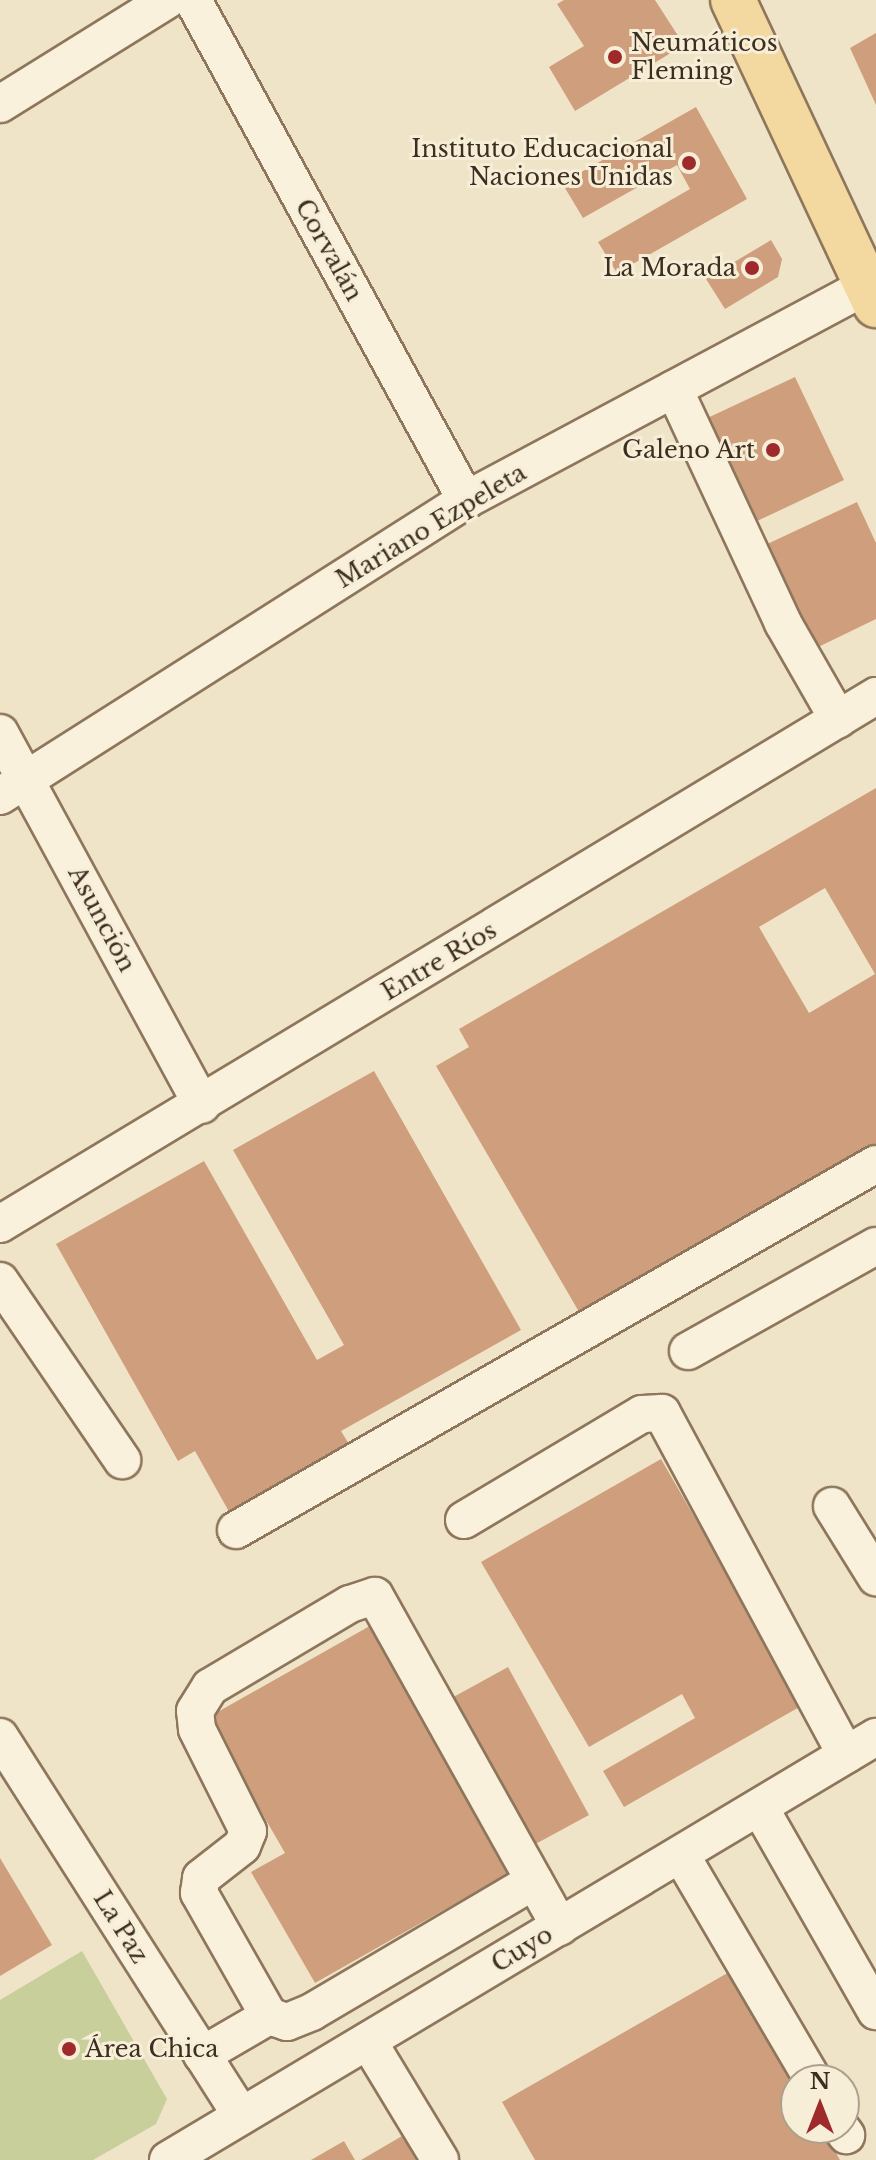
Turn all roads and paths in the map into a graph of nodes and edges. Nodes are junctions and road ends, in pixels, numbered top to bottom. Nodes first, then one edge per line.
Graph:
1 (167, 0) edge
2 (193, 0) edge
3 (733, 0) edge
4 (0, 104) edge
5 (873, 291) edge
6 (674, 389) junction
7 (466, 500) junction
8 (876, 696) edge
9 (838, 719) junction
10 (0, 733) edge
11 (14, 788) edge
12 (202, 1105) junction
13 (876, 1164) edge
14 (0, 1224) edge
15 (876, 1246) edge
16 (0, 1281) edge
17 (688, 1351) dead end
18 (122, 1460) dead end
19 (832, 1506) dead end
20 (464, 1520) dead end
21 (236, 1530) dead end
22 (876, 1577) edge
23 (0, 1737) edge
24 (861, 1746) edge
25 (760, 1808) junction
26 (681, 1855) junction
27 (534, 1881) junction
28 (560, 1927) junction
29 (876, 2011) edge
30 (269, 2016) junction
31 (368, 2041) junction
32 (202, 2055) junction
33 (804, 2064) edge
34 (241, 2116) junction
35 (168, 2160) edge
36 (440, 2160) edge

1 - 4 street
2 - 7 street, Corvalán
3 - 5 main road
5 - 6 street, Mariano Ezpeleta
6 - 7 street, Mariano Ezpeleta
6 - 9 street
7 - 11 street, Mariano Ezpeleta
8 - 9 street, Entre Ríos
9 - 12 street, Entre Ríos
10 - 11 street, Asunción
11 - 12 street, Asunción
12 - 14 street, Entre Ríos
13 - 21 street
15 - 17 street
16 - 18 street
19 - 22 street
20 - 24 street
23 - 32 street, La Paz
24 - 25 street, Cuyo
25 - 26 street, Cuyo
25 - 29 street
26 - 28 street, Cuyo
26 - 33 street
27 - 28 street
27 - 30 street
27 - 30 street
28 - 31 street, Cuyo
30 - 32 street
31 - 34 street, Cuyo
31 - 36 street
32 - 34 street, La Paz
34 - 35 street, Cuyo

